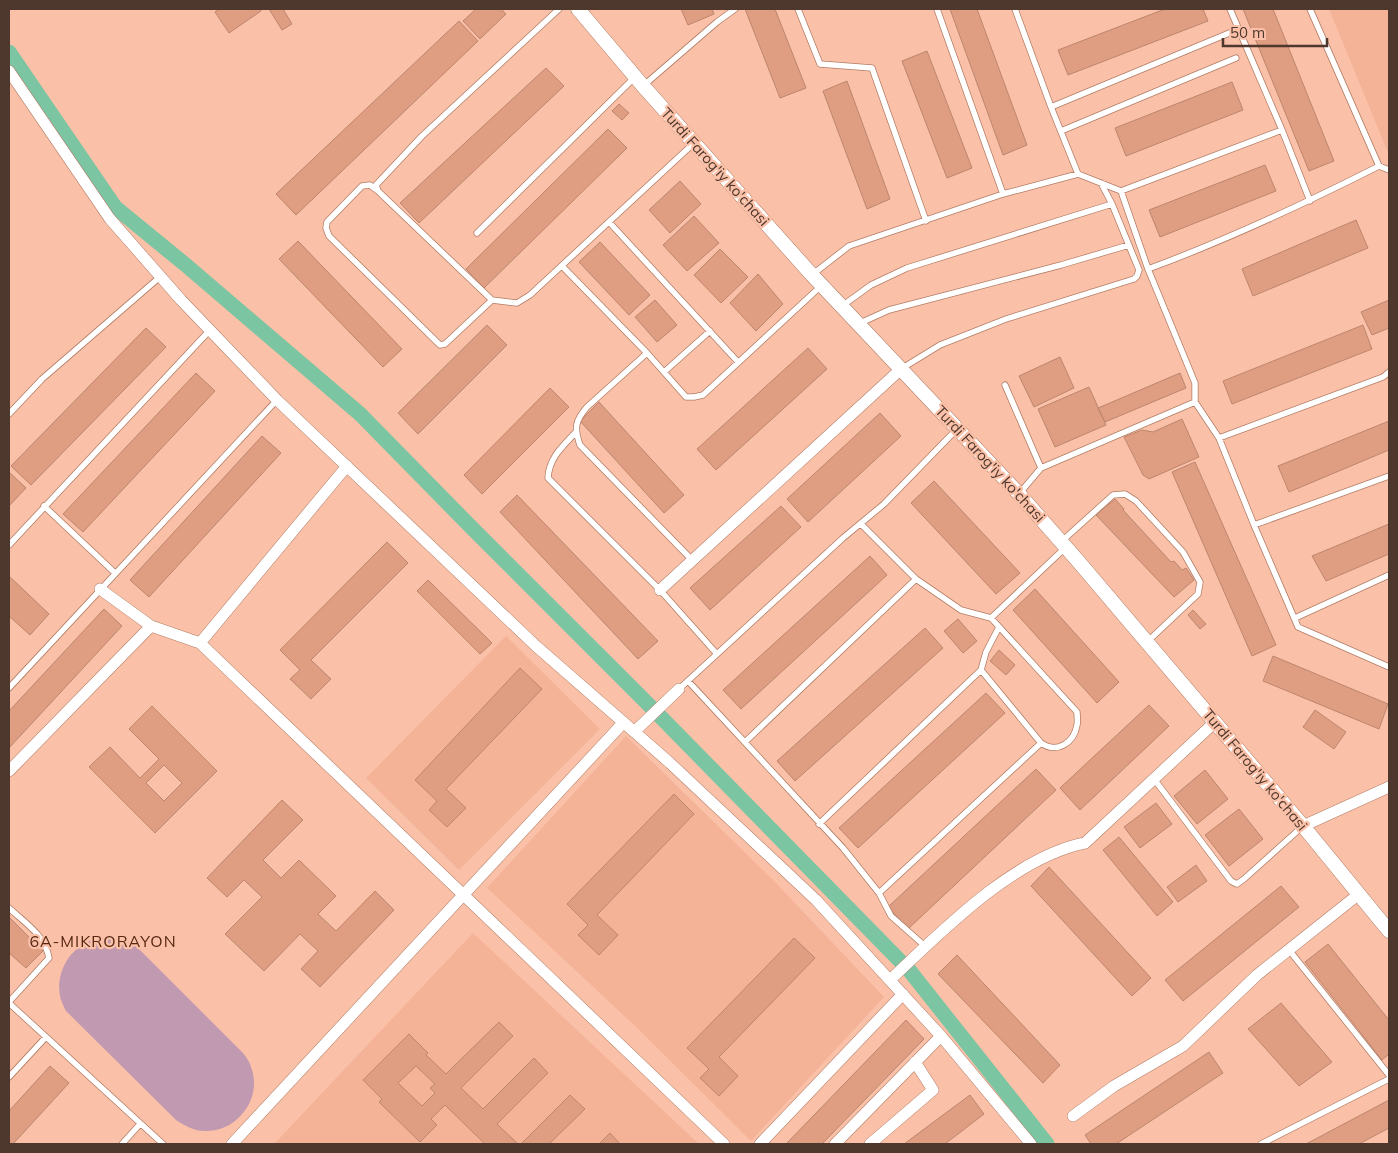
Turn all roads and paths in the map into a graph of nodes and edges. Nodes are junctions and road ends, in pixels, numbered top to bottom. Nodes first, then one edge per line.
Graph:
1 (559, 9) edge
2 (578, 9) edge
3 (735, 9) edge
4 (798, 9) edge
5 (937, 9) edge
6 (1015, 9) edge
7 (1230, 9) edge
8 (1310, 9) edge
9 (1239, 29) junction
10 (1236, 58) dead end
11 (9, 71) edge
12 (639, 81) junction
13 (1051, 107) junction
14 (1282, 130) junction
15 (1061, 131) junction
16 (694, 143) junction
17 (1379, 166) junction
18 (1389, 170) edge
19 (1078, 174) junction
20 (1102, 183) junction
21 (378, 190) junction
22 (1121, 191) junction
23 (1003, 194) junction
24 (1310, 201) junction
25 (1112, 204) junction
26 (926, 221) junction
27 (609, 222) junction
28 (477, 233) dead end
29 (1129, 246) junction
30 (562, 266) junction
31 (1148, 269) junction
32 (812, 275) junction
33 (161, 276) junction
34 (822, 286) junction
35 (492, 300) junction
36 (841, 306) junction
37 (858, 324) junction
38 (210, 330) junction
39 (710, 331) junction
40 (647, 354) junction
41 (738, 362) junction
42 (901, 370) junction
43 (664, 372) junction
44 (1389, 372) edge
45 (1006, 385) dead end
46 (277, 400) junction
47 (1195, 402) junction
48 (9, 414) edge
49 (957, 428) junction
50 (576, 432) junction
51 (1219, 438) junction
52 (347, 466) junction
53 (1041, 468) junction
54 (1389, 476) edge
55 (1019, 494) junction
56 (44, 506) junction
57 (861, 524) junction
58 (1254, 525) junction
59 (9, 545) edge
60 (1063, 545) junction
61 (692, 560) junction
62 (115, 573) junction
63 (1389, 576) edge
64 (916, 580) junction
65 (100, 589) junction
66 (660, 590) junction
67 (991, 618) junction
68 (1295, 618) junction
69 (151, 626) junction
70 (999, 627) junction
71 (1146, 642) junction
72 (200, 643) junction
73 (717, 654) junction
74 (1389, 667) edge
75 (981, 670) junction
76 (688, 681) junction
77 (9, 688) edge
78 (679, 690) joint
79 (1215, 722) junction
80 (623, 723) junction
81 (634, 732) junction
82 (745, 742) junction
83 (1041, 743) junction
84 (9, 771) edge
85 (1154, 779) junction
86 (1389, 787) edge
87 (819, 824) junction
88 (1303, 826) junction
89 (879, 893) junction
90 (1359, 894) junction
91 (463, 896) junction
92 (9, 908) edge
93 (1389, 931) edge
94 (926, 947) junction
95 (1289, 950) junction
96 (894, 976) junction
97 (903, 994) junction
98 (9, 1003) edge
99 (941, 1036) junction
100 (46, 1037) junction
101 (915, 1062) junction
102 (1389, 1075) edge
103 (9, 1077) edge
104 (1389, 1079) edge
105 (1073, 1116) dead end
106 (140, 1124) junction
107 (122, 1144) edge
108 (163, 1144) edge
109 (232, 1144) edge
110 (724, 1144) edge
111 (760, 1144) edge
112 (835, 1144) edge
113 (870, 1144) edge
114 (1031, 1144) edge
115 (1261, 1144) edge

1 - 21 lane
2 - 12 street, Turdi Farog'iy ko'chasi
3 - 12 lane
4 - 26 lane
5 - 23 lane
6 - 13 lane
7 - 9 lane
8 - 17 lane
9 - 13 lane
9 - 14 lane
10 - 15 lane
11 - 33 street
12 - 16 street, Turdi Farog'iy ko'chasi
12 - 28 lane
13 - 15 lane
14 - 22 lane
14 - 24 lane
15 - 19 lane
16 - 27 lane
16 - 32 street, Turdi Farog'iy ko'chasi
17 - 18 lane
17 - 24 lane
19 - 20 lane
19 - 23 lane
20 - 22 lane
20 - 25 lane
21 - 35 lane
21 - 35 lane
22 - 31 lane
23 - 26 lane
24 - 31 lane
25 - 29 lane
25 - 36 lane
26 - 32 lane
27 - 30 lane
27 - 39 lane
29 - 37 lane
29 - 42 lane
30 - 35 lane
30 - 40 lane
31 - 47 lane
32 - 34 street, Turdi Farog'iy ko'chasi
33 - 38 street
33 - 48 lane
34 - 36 street, Turdi Farog'iy ko'chasi
34 - 41 lane
36 - 37 street, Turdi Farog'iy ko'chasi
37 - 42 street, Turdi Farog'iy ko'chasi
38 - 46 street
38 - 56 lane
39 - 41 lane
39 - 43 lane
40 - 43 lane
40 - 50 lane
41 - 43 lane
42 - 49 street, Turdi Farog'iy ko'chasi
42 - 61 street
44 - 51 lane
45 - 53 lane
46 - 52 street
46 - 62 lane
47 - 51 lane
47 - 53 lane
49 - 55 street, Turdi Farog'iy ko'chasi
49 - 57 lane
50 - 61 lane
50 - 66 lane
51 - 58 lane
52 - 72 street
52 - 80 street
53 - 55 lane
54 - 58 lane
55 - 60 street, Turdi Farog'iy ko'chasi
56 - 59 lane
56 - 62 lane
57 - 64 lane
57 - 73 lane
58 - 68 lane
60 - 67 lane
60 - 71 street, Turdi Farog'iy ko'chasi
60 - 71 lane
61 - 66 street
62 - 65 lane
63 - 68 lane
64 - 67 lane
64 - 82 lane
65 - 69 street
65 - 77 lane
66 - 73 lane
67 - 70 lane
68 - 74 lane
69 - 72 street
69 - 84 street
70 - 75 lane
70 - 83 lane
71 - 79 street, Turdi Farog'iy ko'chasi
72 - 91 street
73 - 76 lane
75 - 83 lane
75 - 87 lane
76 - 78 lane
76 - 82 lane
78 - 81 street
79 - 85 street
79 - 88 street, Turdi Farog'iy ko'chasi
80 - 81 street
80 - 91 street
81 - 96 street
82 - 87 lane
83 - 89 lane
85 - 88 lane
85 - 94 street
86 - 88 street
87 - 89 lane
88 - 90 street, Turdi Farog'iy ko'chasi
89 - 94 lane
90 - 93 street, Turdi Farog'iy ko'chasi
90 - 95 street
91 - 109 street
91 - 110 street
92 - 98 lane
94 - 96 street
95 - 102 lane
95 - 105 street
96 - 97 street
97 - 99 street
97 - 111 street
98 - 100 lane
99 - 101 street
99 - 114 street
100 - 103 lane
100 - 106 lane
101 - 112 street
101 - 113 street
104 - 115 lane
106 - 107 lane
106 - 108 lane

